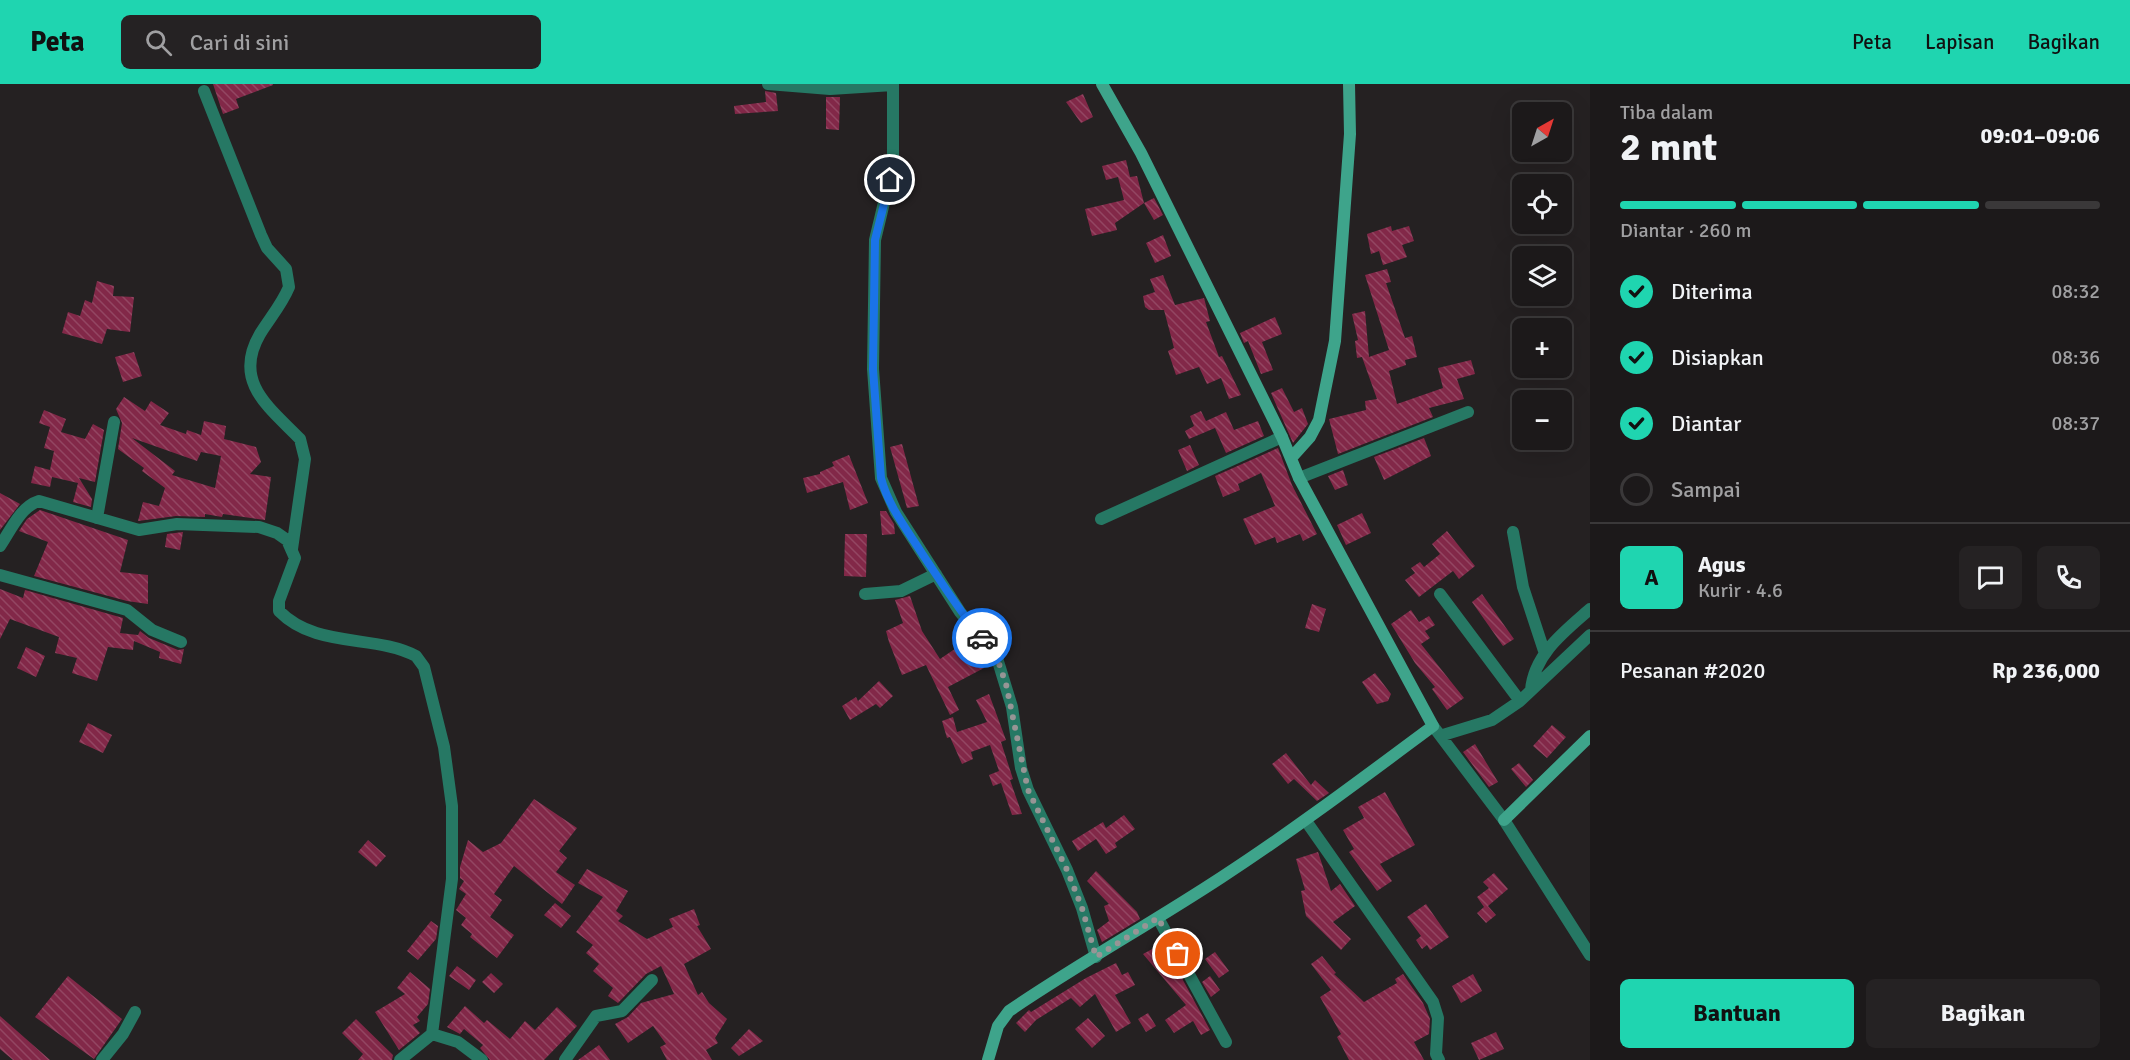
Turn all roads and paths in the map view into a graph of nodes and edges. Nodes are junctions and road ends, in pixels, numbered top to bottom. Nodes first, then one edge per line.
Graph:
1 (768, 84) edge
2 (1102, 84) edge
3 (1350, 84) edge
4 (893, 85) edge
5 (204, 90) dead end
6 (1468, 412) dead end
7 (114, 422) dead end
8 (1282, 437) junction
9 (1292, 457) junction
10 (1299, 478) junction
11 (97, 518) junction
12 (1101, 519) dead end
13 (1513, 532) dead end
14 (0, 546) edge
15 (292, 549) junction
16 (936, 574) junction
17 (0, 575) edge
18 (865, 594) dead end
19 (1440, 594) dead end
20 (1590, 609) edge
21 (1590, 635) edge
22 (181, 642) dead end
23 (1545, 654) junction
24 (1531, 690) junction
25 (1520, 700) junction
26 (1433, 726) junction
27 (1443, 735) junction
28 (1590, 736) edge
29 (1504, 820) junction
30 (1306, 821) junction
31 (1158, 918) junction
32 (1590, 955) edge
33 (1096, 957) junction
34 (652, 980) dead end
35 (135, 1012) dead end
36 (432, 1034) junction
37 (1226, 1042) dead end
38 (102, 1060) edge
39 (400, 1060) edge
40 (482, 1060) edge
41 (565, 1060) edge
42 (988, 1060) edge
43 (1439, 1060) edge

1 - 4 street
2 - 8 street
3 - 9 street
4 - 16 street
5 - 15 street
6 - 10 street
7 - 11 street
8 - 9 street
8 - 12 street
9 - 10 street
10 - 26 street
11 - 14 street
11 - 15 street
13 - 23 street
15 - 36 street
16 - 18 street
16 - 33 street
17 - 22 street
19 - 25 street
20 - 23 street
21 - 24 street
23 - 24 street
24 - 25 street
25 - 27 street
26 - 27 street
26 - 30 street
27 - 29 street
28 - 29 street
29 - 32 street
30 - 31 street
30 - 43 street
31 - 33 street
31 - 37 street
33 - 42 street
34 - 41 street
35 - 38 street
36 - 39 street
36 - 40 street

